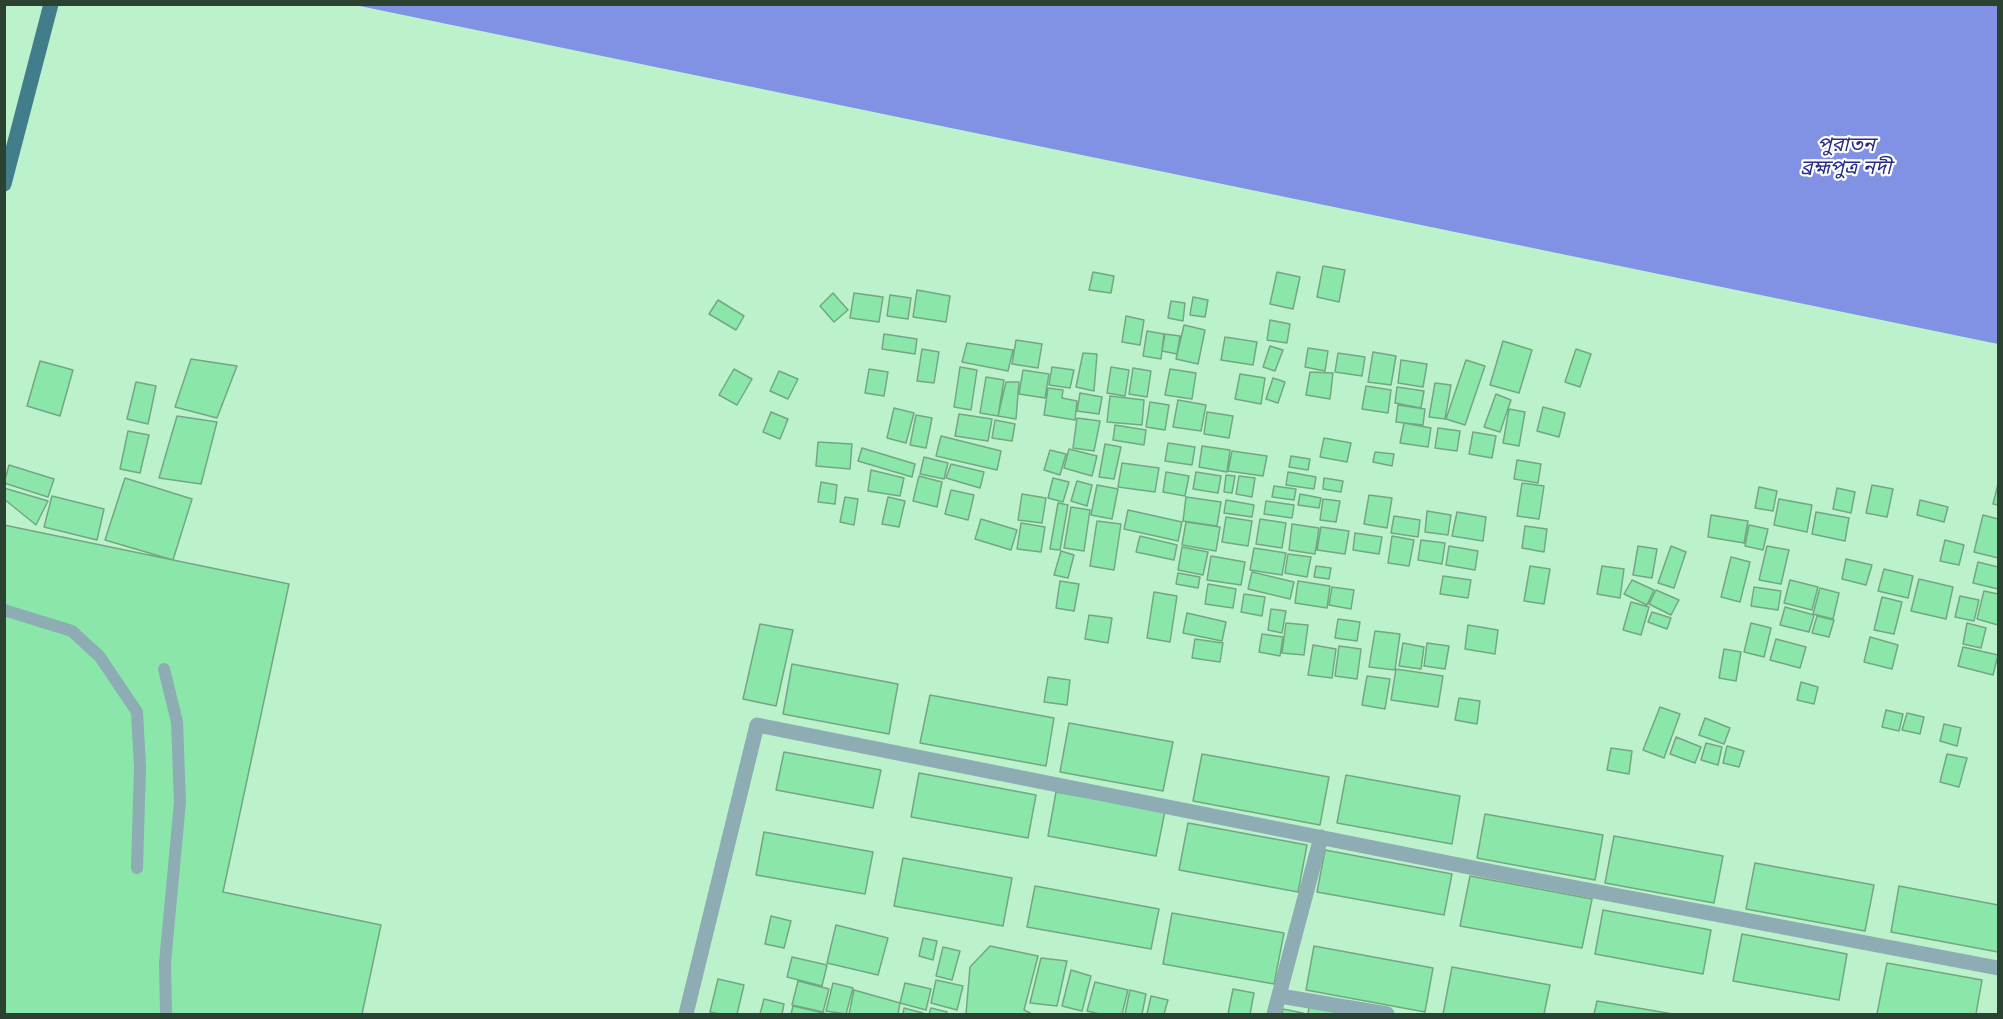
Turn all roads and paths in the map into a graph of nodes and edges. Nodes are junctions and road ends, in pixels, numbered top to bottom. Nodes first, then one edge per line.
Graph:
1 (51, 4) edge
2 (4, 184) edge
3 (4, 610) edge
4 (164, 669) dead end
5 (1321, 837) junction
6 (137, 868) dead end
7 (1998, 968) edge
8 (1280, 996) junction
9 (166, 1014) edge
10 (686, 1014) edge
11 (1274, 1014) edge
12 (1387, 1014) edge

1 - 2 main road
3 - 6 lane
4 - 9 lane
5 - 7 street
5 - 8 street
5 - 10 street
8 - 11 street
8 - 12 street

